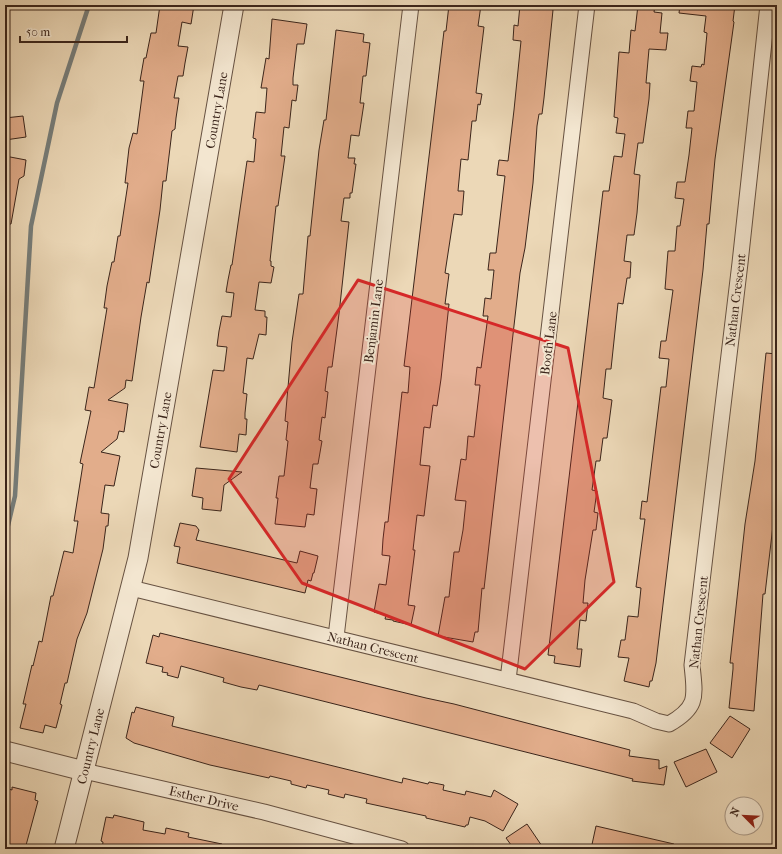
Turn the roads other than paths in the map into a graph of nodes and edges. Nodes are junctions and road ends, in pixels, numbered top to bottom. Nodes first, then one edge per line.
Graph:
1 (234, 5) edge
2 (411, 5) edge
3 (587, 5) edge
4 (768, 5) edge
5 (130, 588) junction
6 (336, 637) junction
7 (508, 680) junction
8 (5, 751) edge
9 (84, 771) junction
10 (64, 849) edge
11 (402, 849) edge

1 - 5 street, Country Lane
2 - 6 street, Benjamin Lane
3 - 7 street, Booth Lane
4 - 7 street, Nathan Crescent
5 - 6 street, Nathan Crescent
5 - 9 street, Country Lane
6 - 7 street, Nathan Crescent
8 - 9 street, Esther Drive
9 - 10 street, Country Lane
9 - 11 street, Esther Drive

